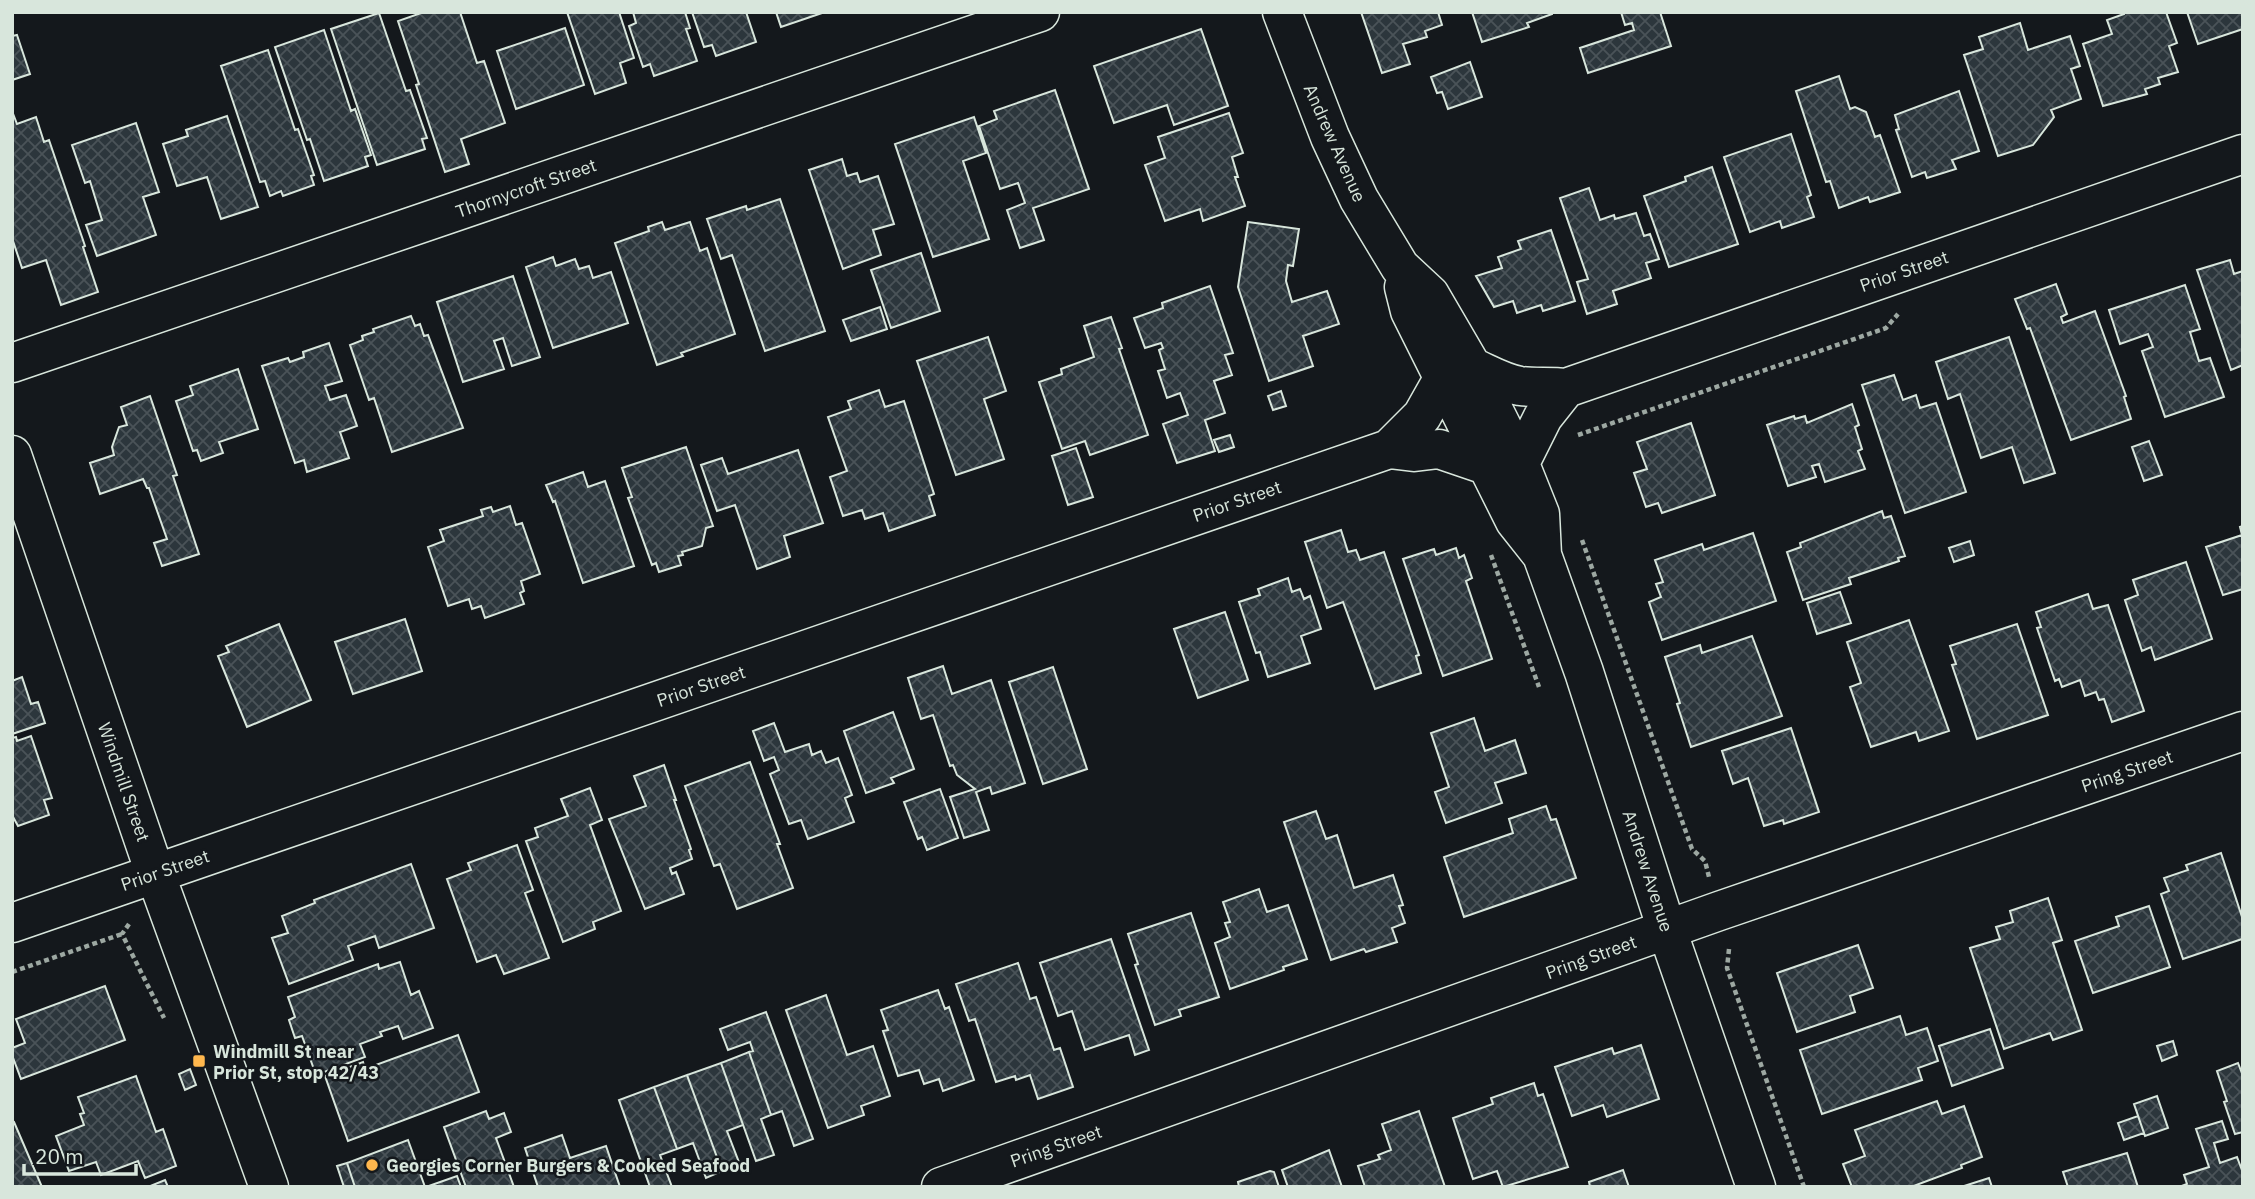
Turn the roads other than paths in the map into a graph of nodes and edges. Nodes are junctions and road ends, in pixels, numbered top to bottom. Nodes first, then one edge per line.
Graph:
1 (1040, 12) edge
2 (1282, 12) edge
3 (2243, 154) edge
4 (12, 363) edge
5 (1458, 372) junction
6 (1566, 388) junction
7 (1389, 449) junction
8 (12, 455) edge
9 (1503, 464) junction
10 (2243, 731) edge
11 (155, 873) junction
12 (12, 923) edge
13 (1667, 930) junction
14 (269, 1187) edge
15 (941, 1187) edge
16 (1756, 1187) edge

1 - 4 street, Thornycroft Street
2 - 5 street, Andrew Avenue
3 - 6 street, Prior Street
5 - 6 street, Prior Street
5 - 7 street, Prior Street
5 - 9 street, Andrew Avenue
6 - 9 street
7 - 9 street, Prior Street
7 - 11 street, Prior Street
8 - 11 street, Windmill Street
9 - 13 street, Andrew Avenue
10 - 13 street, Pring Street
11 - 12 street, Prior Street
11 - 14 street, Windmill Street
13 - 15 street, Pring Street
13 - 16 street, Andrew Avenue

